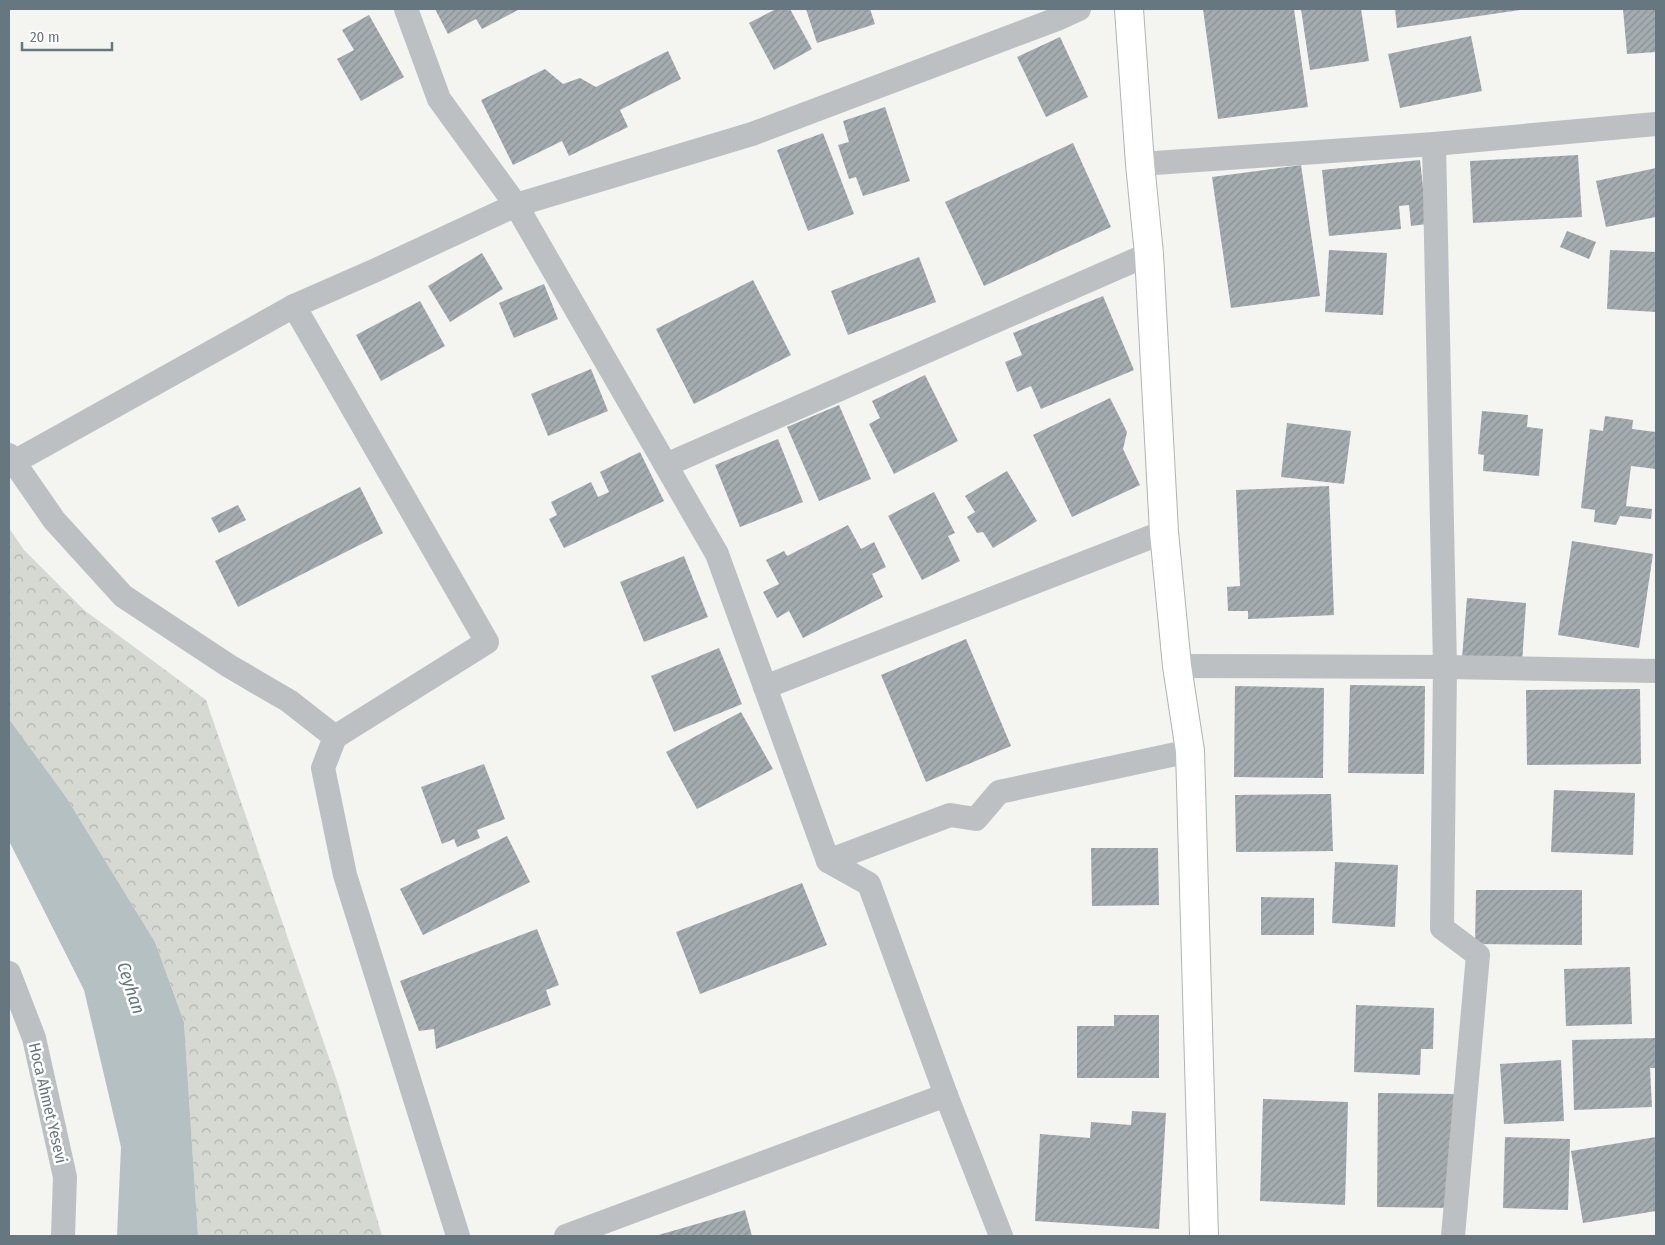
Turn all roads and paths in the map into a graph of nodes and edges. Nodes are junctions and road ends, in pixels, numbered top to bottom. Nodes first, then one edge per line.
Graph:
1 (406, 9) edge
2 (1079, 9) edge
3 (1129, 9) edge
4 (1656, 124) edge
5 (1434, 144) junction
6 (1140, 164) junction
7 (516, 205) junction
8 (1149, 254) junction
9 (294, 306) junction
10 (11, 458) edge
11 (666, 464) junction
12 (1164, 532) junction
13 (1177, 666) junction
14 (1445, 667) junction
15 (1656, 671) edge
16 (764, 687) junction
17 (335, 737) junction
18 (1190, 751) junction
19 (828, 861) junction
20 (9, 973) edge
21 (946, 1095) junction
22 (63, 1236) edge
23 (458, 1236) edge
24 (566, 1236) edge
25 (1001, 1236) edge
26 (1204, 1236) edge
27 (1452, 1236) edge

1 - 7 street
2 - 7 street
3 - 6 main road
4 - 5 street
5 - 6 street
5 - 14 street
6 - 8 main road
7 - 9 street
7 - 11 street
8 - 11 street
8 - 12 main road
9 - 10 street
9 - 17 street
10 - 17 street
11 - 16 street
12 - 13 main road
12 - 16 street
13 - 14 street
13 - 18 main road
14 - 15 street
14 - 27 street
16 - 19 street
17 - 23 street
18 - 19 street
18 - 26 main road
19 - 21 street
20 - 22 street, Hoca Ahmet Yesevi
21 - 24 street
21 - 25 street

